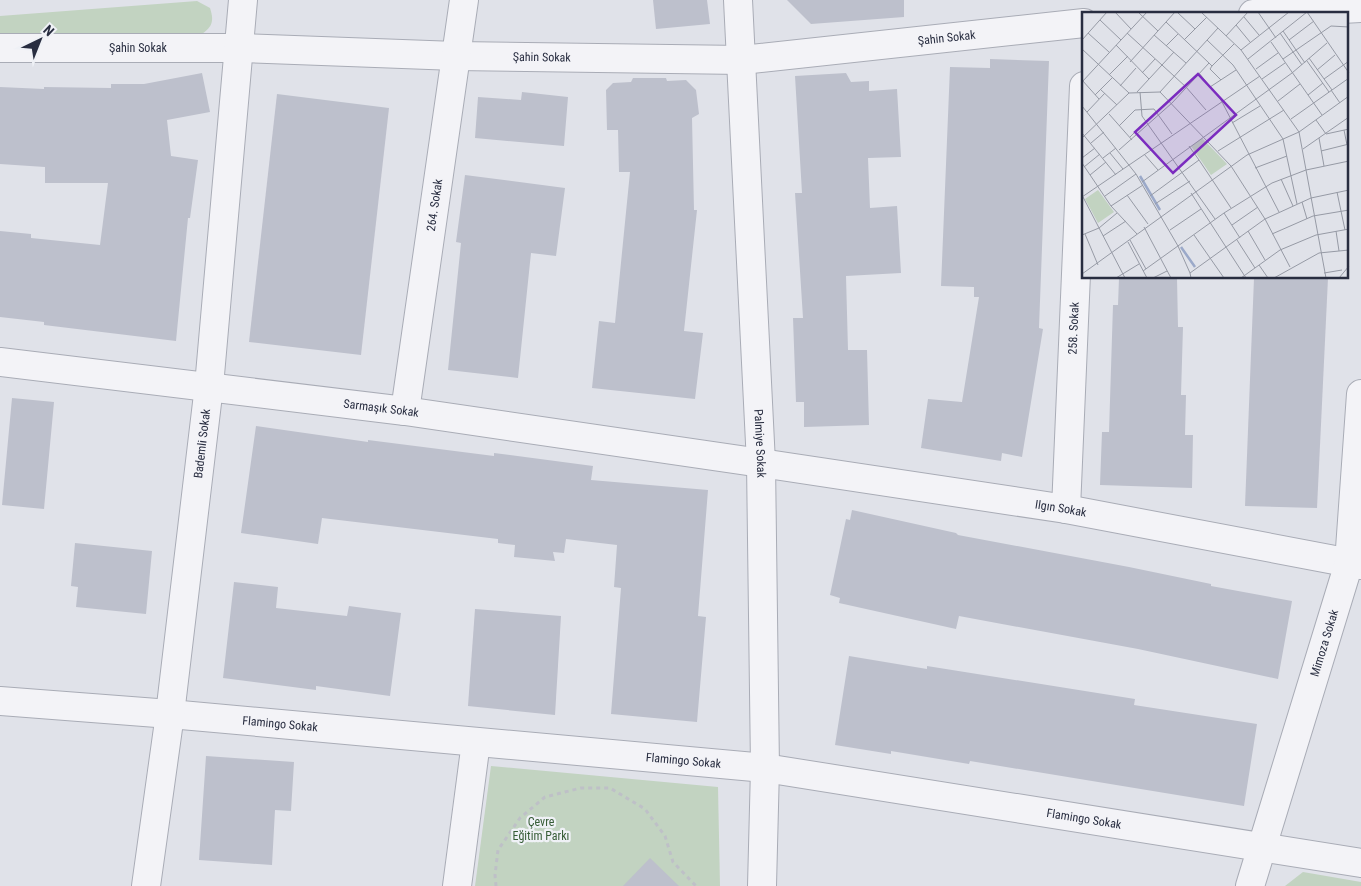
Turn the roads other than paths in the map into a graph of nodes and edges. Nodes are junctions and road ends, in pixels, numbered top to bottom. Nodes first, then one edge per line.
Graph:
1 (243, 0) edge
2 (464, 0) edge
3 (738, 0) edge
4 (1361, 8) edge
5 (1288, 12) edge
6 (1082, 23) edge
7 (0, 48) edge
8 (240, 48) junction
9 (456, 56) junction
10 (742, 60) junction
11 (1082, 133) edge
12 (0, 362) edge
13 (209, 386) junction
14 (1361, 394) edge
15 (405, 411) junction
16 (760, 463) junction
17 (1066, 509) junction
18 (1355, 564) edge
19 (0, 701) edge
20 (170, 714) junction
21 (476, 742) junction
22 (765, 768) junction
23 (1261, 848) junction
24 (1361, 864) edge
25 (146, 886) edge
26 (457, 886) edge
27 (762, 886) edge
28 (1250, 886) edge

1 - 8 street, Bademli Sokak
2 - 9 street, 264. Sokak
3 - 10 street, Palmiye Sokak
4 - 5 street
6 - 10 street, Şahin Sokak
7 - 8 street, Şahin Sokak
8 - 9 street, Şahin Sokak
8 - 13 street, Bademli Sokak
9 - 10 street, Şahin Sokak
9 - 15 street, 264. Sokak
10 - 16 street, Palmiye Sokak
11 - 17 street, 258. Sokak
12 - 13 street, Sarmaşık Sokak
13 - 15 street, Sarmaşık Sokak
13 - 20 street, Bademli Sokak
14 - 18 street, Mimoza Sokak
15 - 16 street, Sarmaşık Sokak
16 - 17 street, Ilgın Sokak
16 - 22 street, Palmiye Sokak
17 - 18 street, Ilgın Sokak
18 - 23 street, Mimoza Sokak
19 - 20 street, Flamingo Sokak
20 - 21 street, Flamingo Sokak
20 - 25 street, Bademli Sokak
21 - 22 street, Flamingo Sokak
21 - 26 street
22 - 23 street, Flamingo Sokak
22 - 27 street, Palmiye Sokak
23 - 24 street, Flamingo Sokak
23 - 28 street, Mimoza Sokak

